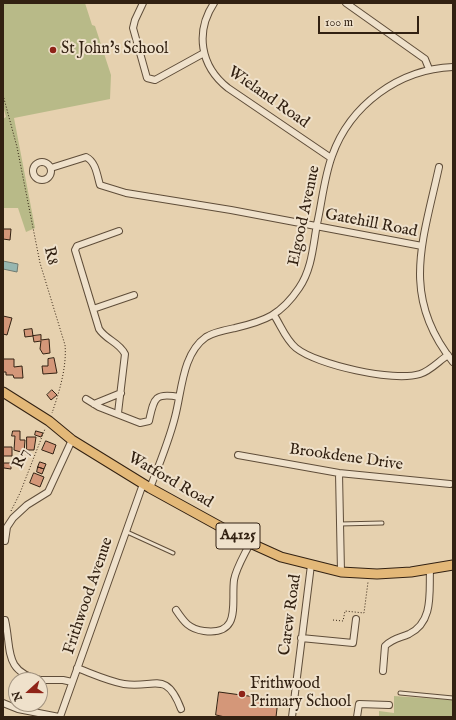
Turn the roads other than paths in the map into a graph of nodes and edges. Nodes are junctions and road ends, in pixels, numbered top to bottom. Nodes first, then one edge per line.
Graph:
1 (143, 3) edge
2 (214, 3) edge
3 (346, 3) edge
4 (204, 53) junction
5 (453, 67) edge
6 (429, 69) junction
7 (331, 158) junction
8 (439, 167) dead end
9 (51, 168) dead end
10 (317, 227) junction
11 (119, 231) dead end
12 (422, 246) junction
13 (134, 295) dead end
14 (93, 309) junction
15 (274, 316) junction
16 (448, 355) junction
17 (453, 362) edge
18 (3, 392) edge
19 (121, 393) junction
20 (179, 398) junction
21 (86, 399) dead end
22 (94, 404) junction
23 (118, 414) junction
24 (72, 440) junction
25 (238, 455) dead end
26 (339, 473) junction
27 (450, 484) dead end
28 (146, 486) junction
29 (382, 523) dead end
30 (340, 524) junction
31 (5, 527) edge
32 (125, 531) junction
33 (5, 541) dead end
34 (250, 543) junction
35 (173, 553) dead end
36 (311, 565) junction
37 (453, 565) edge
38 (430, 570) junction
39 (341, 572) junction
40 (176, 610) dead end
41 (356, 619) dead end
42 (5, 620) dead end
43 (301, 638) junction
44 (77, 668) junction
45 (383, 671) dead end
46 (23, 672) edge
47 (48, 680) edge
48 (72, 682) junction
49 (400, 693) dead end
50 (453, 698) edge
51 (3, 703) edge
52 (389, 705) dead end
53 (181, 709) dead end
54 (60, 717) edge
55 (292, 717) edge
56 (357, 717) edge

1 - 4 street
2 - 4 street, Wieland Road
3 - 6 street
4 - 7 street, Wieland Road
5 - 6 street, Elgood Avenue
6 - 7 street, Elgood Avenue
7 - 10 street, Elgood Avenue
8 - 12 street
9 - 10 street, Gatehill Road
10 - 12 street, Gatehill Road
10 - 15 street, Elgood Avenue
11 - 14 street
12 - 16 street, Gatehill Road
13 - 14 street
14 - 19 street
15 - 16 street
15 - 20 street, Elgood Avenue
16 - 17 street, Gatehill Road
18 - 24 main road, Watford Road / A4125
19 - 22 street
19 - 23 street
20 - 23 street
20 - 28 street, Elgood Avenue
21 - 22 street
22 - 23 street
24 - 28 main road, Watford Road / A4125
24 - 31 street
25 - 26 street, Brookdene Drive
26 - 27 street, Brookdene Drive
26 - 30 street
28 - 32 street, Frithwood Avenue
28 - 34 main road, Watford Road / A4125
29 - 30 lane
30 - 39 street
31 - 33 street
32 - 35 lane
32 - 44 street, Frithwood Avenue
34 - 36 main road, Watford Road / A4125
34 - 40 street
36 - 39 main road, Watford Road / A4125
36 - 43 street, Carew Road
37 - 38 main road, Watford Road / A4125
38 - 39 main road, Watford Road / A4125
38 - 45 street
41 - 43 street
42 - 46 street
43 - 55 street, Carew Road
44 - 48 street, Frithwood Avenue
44 - 53 street
47 - 48 street
48 - 54 street, Frithwood Avenue
49 - 50 lane
51 - 54 street
52 - 56 street

